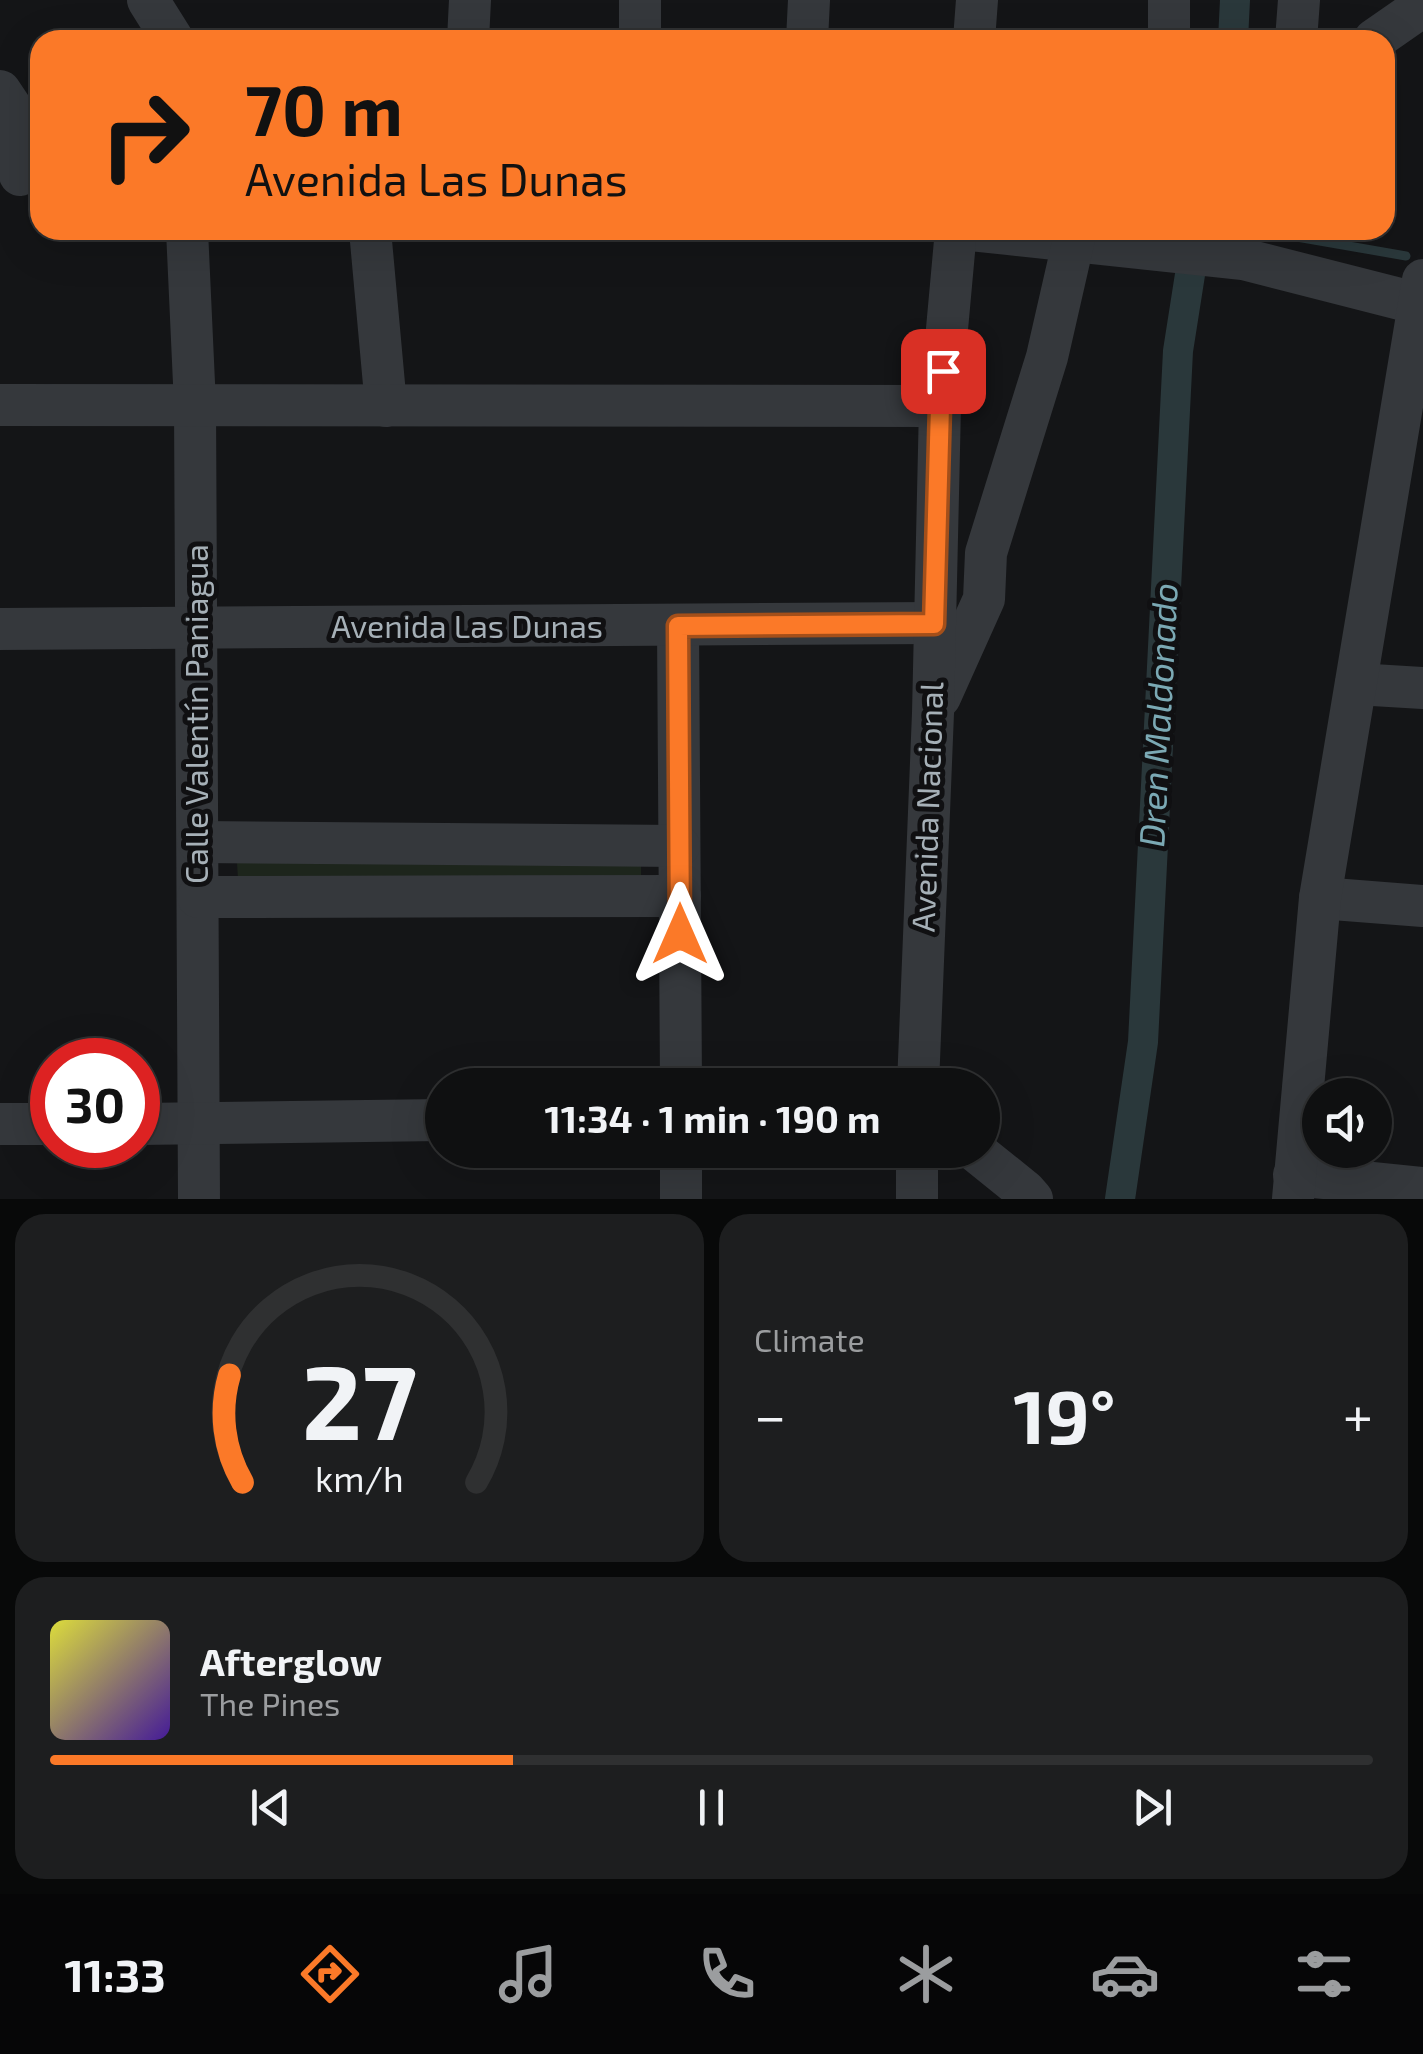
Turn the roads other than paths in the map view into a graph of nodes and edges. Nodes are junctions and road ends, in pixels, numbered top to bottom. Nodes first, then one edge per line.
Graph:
1 (148, 0) edge
2 (470, 0) edge
3 (640, 0) edge
4 (809, 0) edge
5 (977, 0) edge
6 (1168, 0) edge
7 (1299, 0) edge
8 (1423, 6) edge
9 (167, 30) edge
10 (468, 30) edge
11 (640, 30) edge
12 (808, 30) edge
13 (975, 30) edge
14 (1169, 30) edge
15 (1297, 30) edge
16 (1388, 30) edge
17 (0, 91) edge
18 (20, 176) edge
19 (187, 240) edge
20 (371, 240) edge
21 (955, 240) edge
22 (1073, 240) edge
23 (1160, 240) edge
24 (1247, 245) edge
25 (1422, 296) edge
26 (0, 405) edge
27 (195, 405) junction
28 (386, 406) junction
29 (940, 406) junction
30 (1403, 527) edge
31 (934, 624) junction
32 (678, 626) junction
33 (196, 628) junction
34 (0, 629) edge
35 (1356, 684) junction
36 (1423, 688) edge
37 (933, 712) junction
38 (198, 842) junction
39 (680, 846) junction
40 (680, 896) junction
41 (198, 897) junction
42 (1320, 898) junction
43 (1423, 906) edge
44 (681, 1068) edge
45 (919, 1068) edge
46 (425, 1120) edge
47 (0, 1124) edge
48 (30, 1124) edge
49 (160, 1124) edge
50 (199, 1125) junction
51 (681, 1168) edge
52 (916, 1168) edge
53 (996, 1168) edge
54 (1294, 1187) edge
55 (1423, 1188) edge
56 (199, 1199) edge
57 (681, 1199) edge
58 (917, 1199) edge
59 (1032, 1199) edge

1 - 9 street
2 - 10 street
3 - 11 street
4 - 12 street
5 - 13 street
6 - 14 street
7 - 15 street
8 - 16 street
17 - 18 street
19 - 27 street, Calle Valentín Paniagua
20 - 28 street
21 - 29 street, Avenida Nacional
22 - 37 street
23 - 24 street
24 - 25 street
25 - 30 street
26 - 27 street
27 - 28 street
27 - 33 street, Calle Valentín Paniagua
28 - 29 street
29 - 31 street, Avenida Nacional
30 - 35 street
31 - 32 street, Avenida Las Dunas
31 - 37 street, Avenida Nacional
32 - 33 street, Avenida Las Dunas
32 - 39 street
33 - 34 street, Avenida Las Dunas
33 - 38 street, Calle Valentín Paniagua
35 - 36 street
35 - 42 street
37 - 45 street, Avenida Nacional
38 - 39 street
38 - 41 street, Calle Valentín Paniagua
39 - 40 street
40 - 41 street
40 - 44 street
41 - 50 street, Calle Valentín Paniagua
42 - 43 street
42 - 54 street
46 - 50 street
47 - 48 street
49 - 50 street
50 - 56 street, Calle Valentín Paniagua
51 - 57 street
52 - 58 street
53 - 59 street
54 - 55 street

